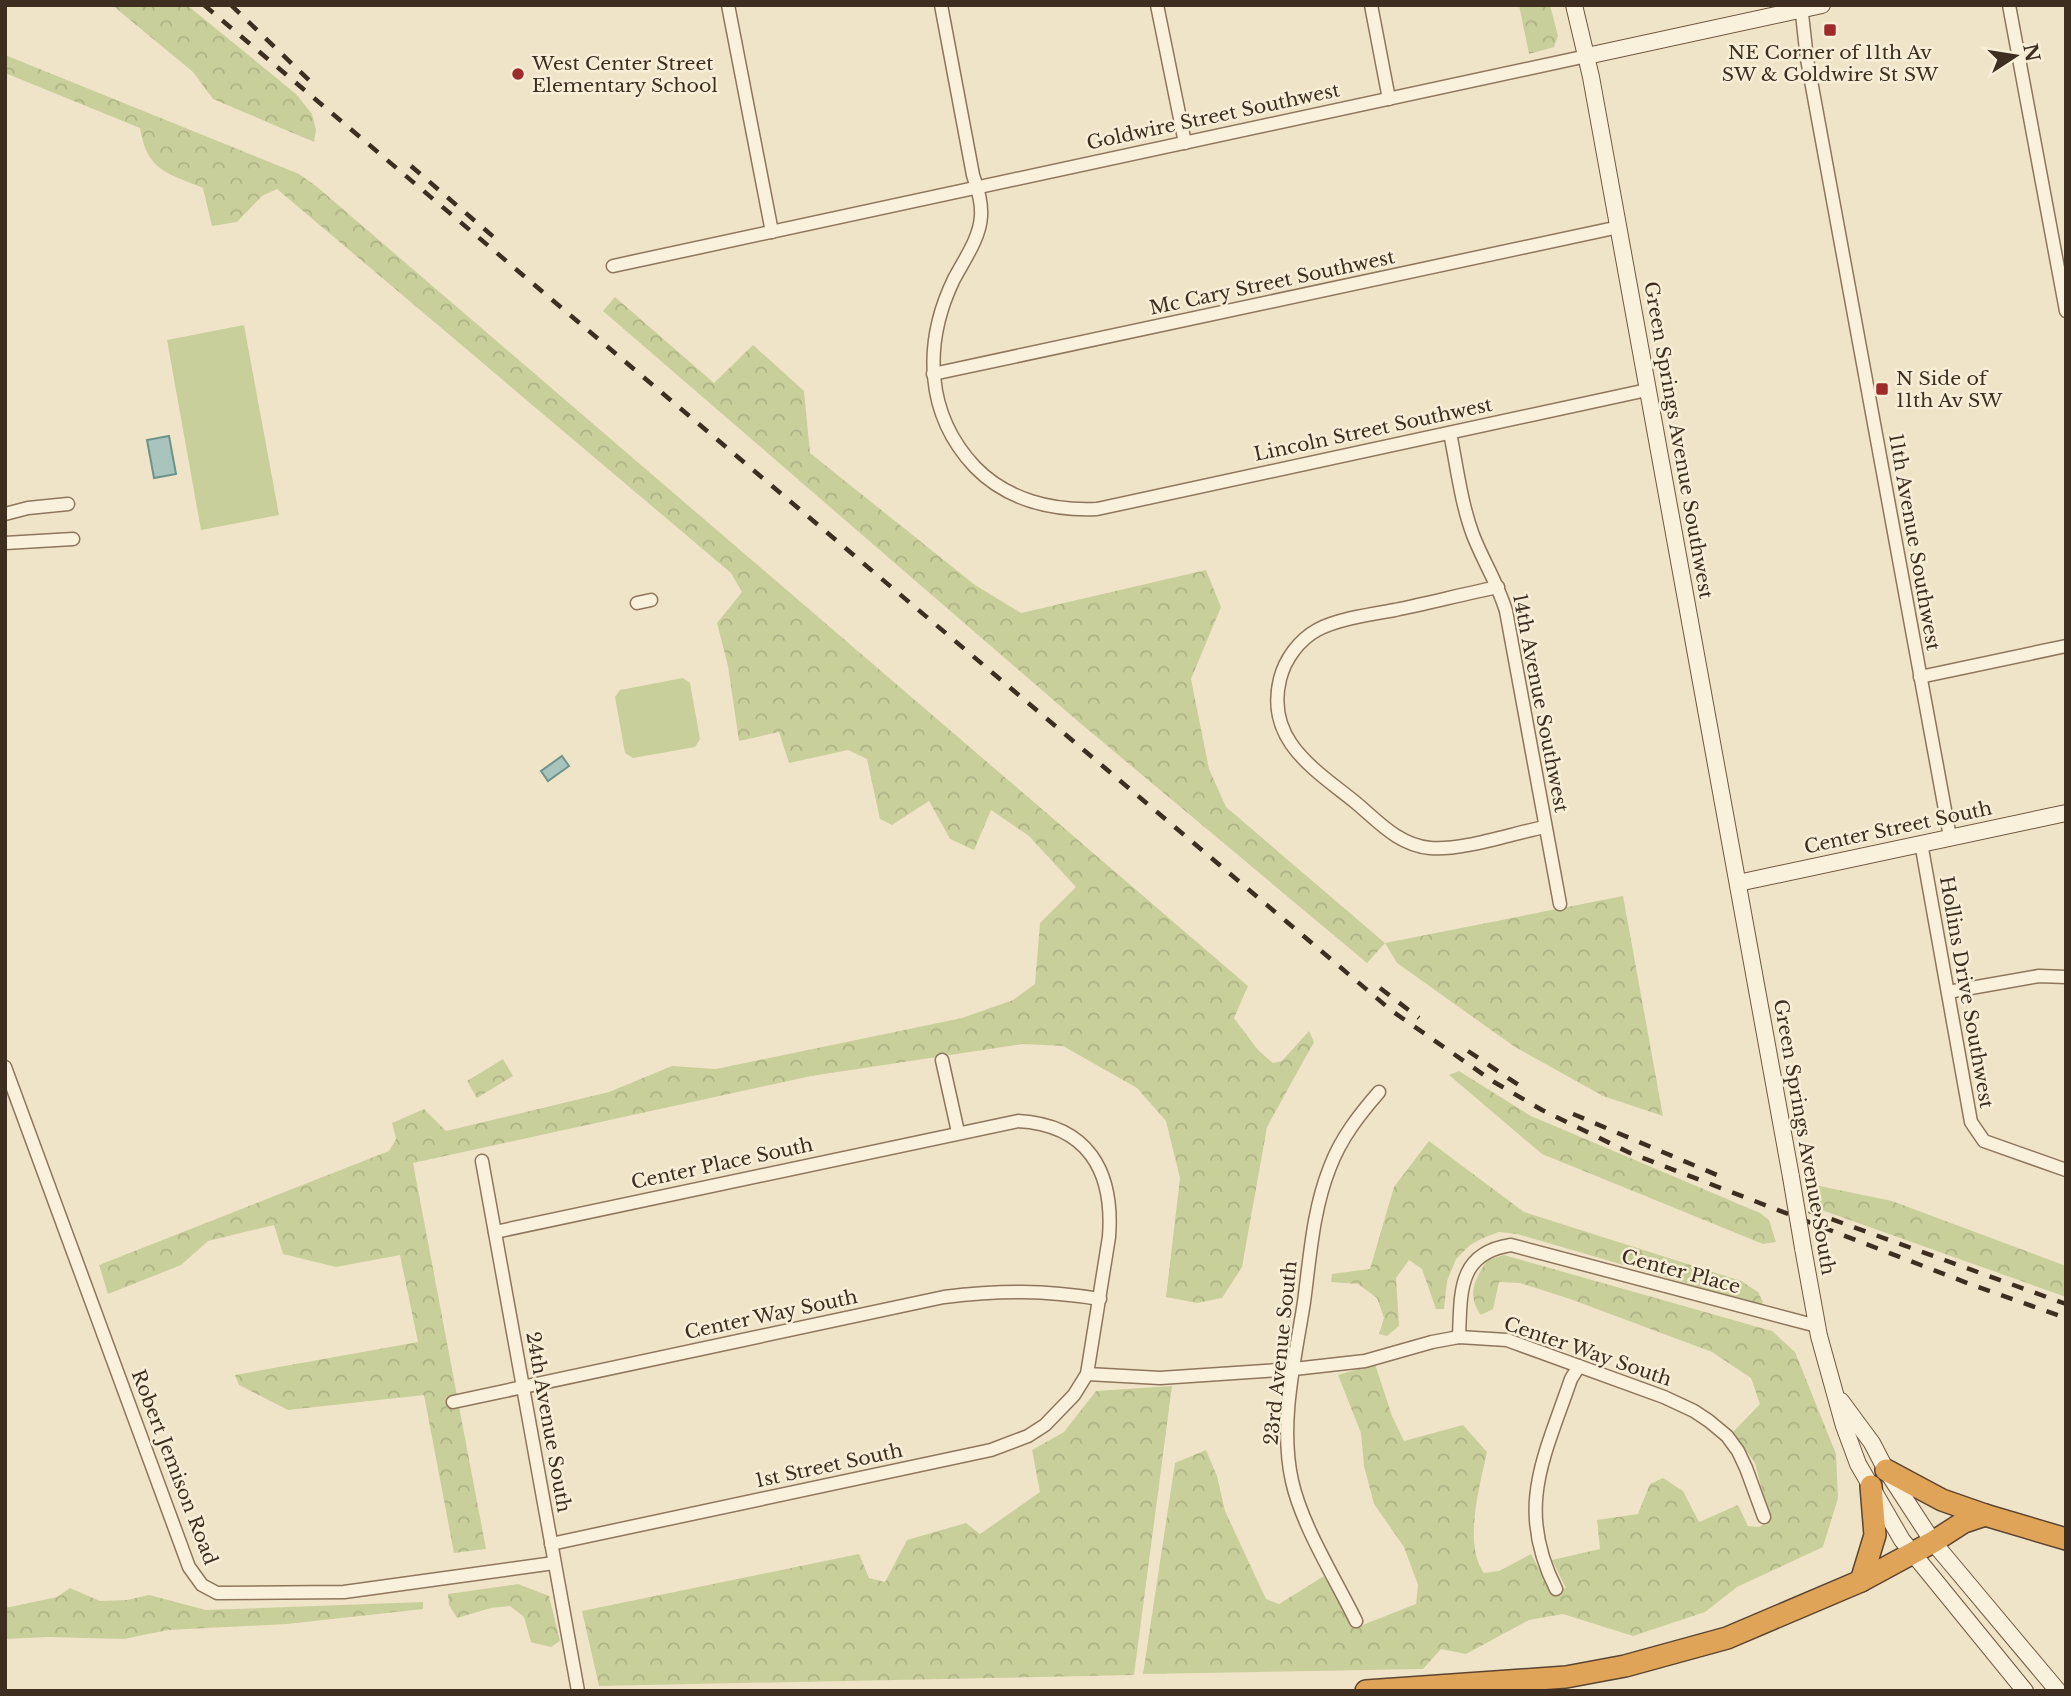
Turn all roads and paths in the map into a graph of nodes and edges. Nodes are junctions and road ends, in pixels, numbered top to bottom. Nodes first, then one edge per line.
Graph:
1 (728, 5) edge
2 (941, 5) edge
3 (1157, 5) edge
4 (1371, 5) edge
5 (1574, 5) edge
6 (1822, 5) edge
7 (2008, 5) edge
8 (1801, 8) edge
9 (1587, 57) junction
10 (1389, 99) junction
11 (1185, 143) junction
12 (977, 188) junction
13 (1619, 227) junction
14 (772, 232) junction
15 (613, 266) dead end
16 (2066, 311) edge
17 (933, 374) junction
18 (1647, 390) junction
19 (1450, 433) junction
20 (68, 504) dead end
21 (5, 514) edge
22 (73, 540) dead end
23 (5, 543) edge
24 (1499, 587) junction
25 (651, 600) dead end
26 (637, 603) dead end
27 (2066, 646) edge
28 (1920, 677) junction
29 (2066, 813) edge
30 (1545, 827) junction
31 (1950, 837) junction
32 (1921, 843) junction
33 (1738, 883) junction
34 (1560, 904) dead end
35 (2066, 977) edge
36 (1948, 992) junction
37 (942, 1060) dead end
38 (5, 1067) edge
39 (1379, 1092) dead end
40 (958, 1132) junction
41 (482, 1161) dead end
42 (2066, 1170) edge
43 (495, 1232) junction
44 (1100, 1299) junction
45 (1817, 1326) junction
46 (1459, 1337) junction
47 (1579, 1366) junction
48 (1294, 1368) junction
49 (1087, 1374) junction
50 (523, 1386) junction
51 (1837, 1397) junction
52 (453, 1402) dead end
53 (1886, 1470) junction
54 (1871, 1486) junction
55 (1985, 1516) junction
56 (1764, 1517) dead end
57 (2066, 1539) edge
58 (1934, 1542) junction
59 (551, 1544) junction
60 (1913, 1554) junction
61 (554, 1563) junction
62 (1861, 1581) junction
63 (1556, 1589) dead end
64 (1356, 1621) dead end
65 (579, 1691) edge
66 (1366, 1691) edge
67 (2025, 1691) edge
68 (2058, 1691) edge

1 - 14 street
2 - 12 street, Lincoln Street Southwest
3 - 11 street
4 - 10 street
5 - 9 main road, Green Springs Avenue Southwest
6 - 8 main road, Goldwire Street Southwest
7 - 16 street
8 - 9 main road, Goldwire Street Southwest
8 - 28 street, 11th Avenue Southwest
9 - 10 street, Goldwire Street Southwest
9 - 13 main road, Green Springs Avenue Southwest
10 - 11 street, Goldwire Street Southwest
11 - 12 street, Goldwire Street Southwest
12 - 14 street, Goldwire Street Southwest
12 - 17 street, Lincoln Street Southwest
13 - 17 street, Mc Cary Street Southwest
13 - 18 main road, Green Springs Avenue Southwest
14 - 15 street, Goldwire Street Southwest
17 - 19 street, Lincoln Street Southwest
18 - 19 street, Lincoln Street Southwest
18 - 33 main road, Green Springs Avenue Southwest
19 - 24 street, 14th Avenue Southwest
20 - 21 street
22 - 23 street
24 - 30 street, 14th Avenue Southwest
24 - 30 street
25 - 26 street
27 - 28 street
28 - 31 street, 11th Avenue Southwest
29 - 31 main road, Center Street South
30 - 34 street, 14th Avenue Southwest
31 - 32 main road, Center Street South
32 - 33 main road, Center Street South
32 - 36 street, Hollins Drive Southwest
33 - 45 main road, Green Springs Avenue South, bridge
35 - 36 street
36 - 42 street, Hollins Drive Southwest
37 - 40 street
38 - 61 street, Robert Jemison Road
39 - 48 street, 23rd Avenue South
40 - 43 street, Center Place South
40 - 44 street, Center Place South
41 - 43 street, 24th Avenue South
43 - 50 street, 24th Avenue South
44 - 49 street, Center Place South
44 - 50 street, Center Way South
45 - 46 street, Center Place
45 - 51 main road, Green Springs Avenue South
46 - 47 street, Center Way South
46 - 48 street, Center Way South
47 - 56 street, Center Way South
47 - 63 street
48 - 49 street, Center Way South
48 - 64 street, 23rd Avenue South
49 - 59 street, 1st Street South
50 - 52 street, Center Way South
50 - 59 street, 24th Avenue South
51 - 53 main road, Green Springs Avenue South
51 - 54 main road, Green Springs Avenue South
53 - 55 highway
53 - 58 main road, Green Springs Avenue South
54 - 60 main road, Green Springs Avenue South
54 - 62 highway
55 - 57 highway
55 - 58 highway
58 - 60 highway
58 - 68 main road, Green Springs Avenue South
59 - 61 street, 24th Avenue South
60 - 62 highway
60 - 67 main road, Green Springs Avenue South
61 - 65 street, 24th Avenue South
62 - 66 highway

